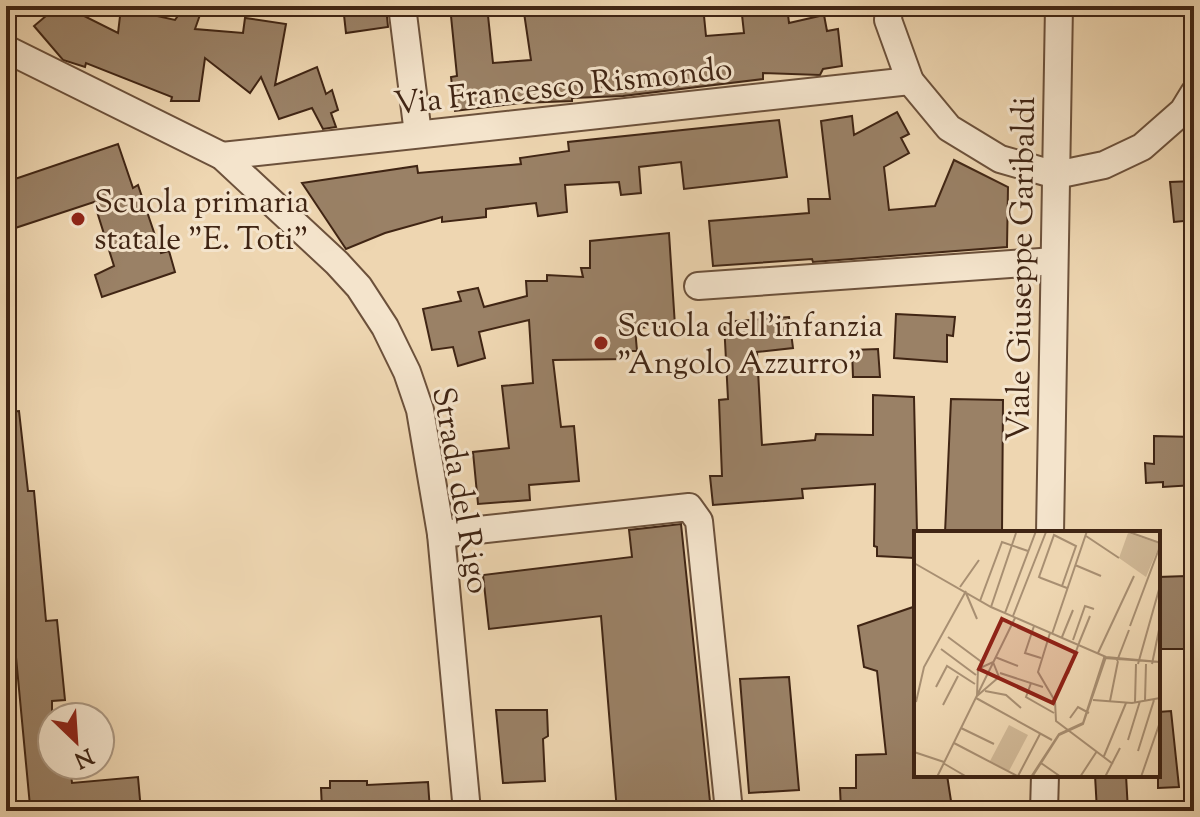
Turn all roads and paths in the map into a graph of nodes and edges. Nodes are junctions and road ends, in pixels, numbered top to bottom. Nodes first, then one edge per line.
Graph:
1 (402, 6) edge
2 (889, 6) edge
3 (1059, 6) edge
4 (6, 49) edge
5 (910, 81) junction
6 (1190, 106) edge
7 (418, 134) junction
8 (222, 156) junction
9 (1056, 175) junction
10 (1054, 261) junction
11 (698, 286) dead end
12 (1050, 531) edge
13 (441, 534) junction
14 (1045, 777) edge
15 (467, 811) edge
16 (729, 811) edge
17 (1044, 811) edge

1 - 7 street
2 - 5 street
3 - 9 street, Viale Giuseppe Garibaldi
4 - 8 street, Strada del Rigo
5 - 7 street, Via Francesco Rismondo
5 - 9 street
6 - 9 street
7 - 8 street, Via Francesco Rismondo
8 - 13 street, Strada del Rigo
9 - 10 street, Viale Giuseppe Garibaldi
10 - 11 street
10 - 12 street, Viale Giuseppe Garibaldi
13 - 15 street, Strada del Rigo
13 - 16 street
14 - 17 street

